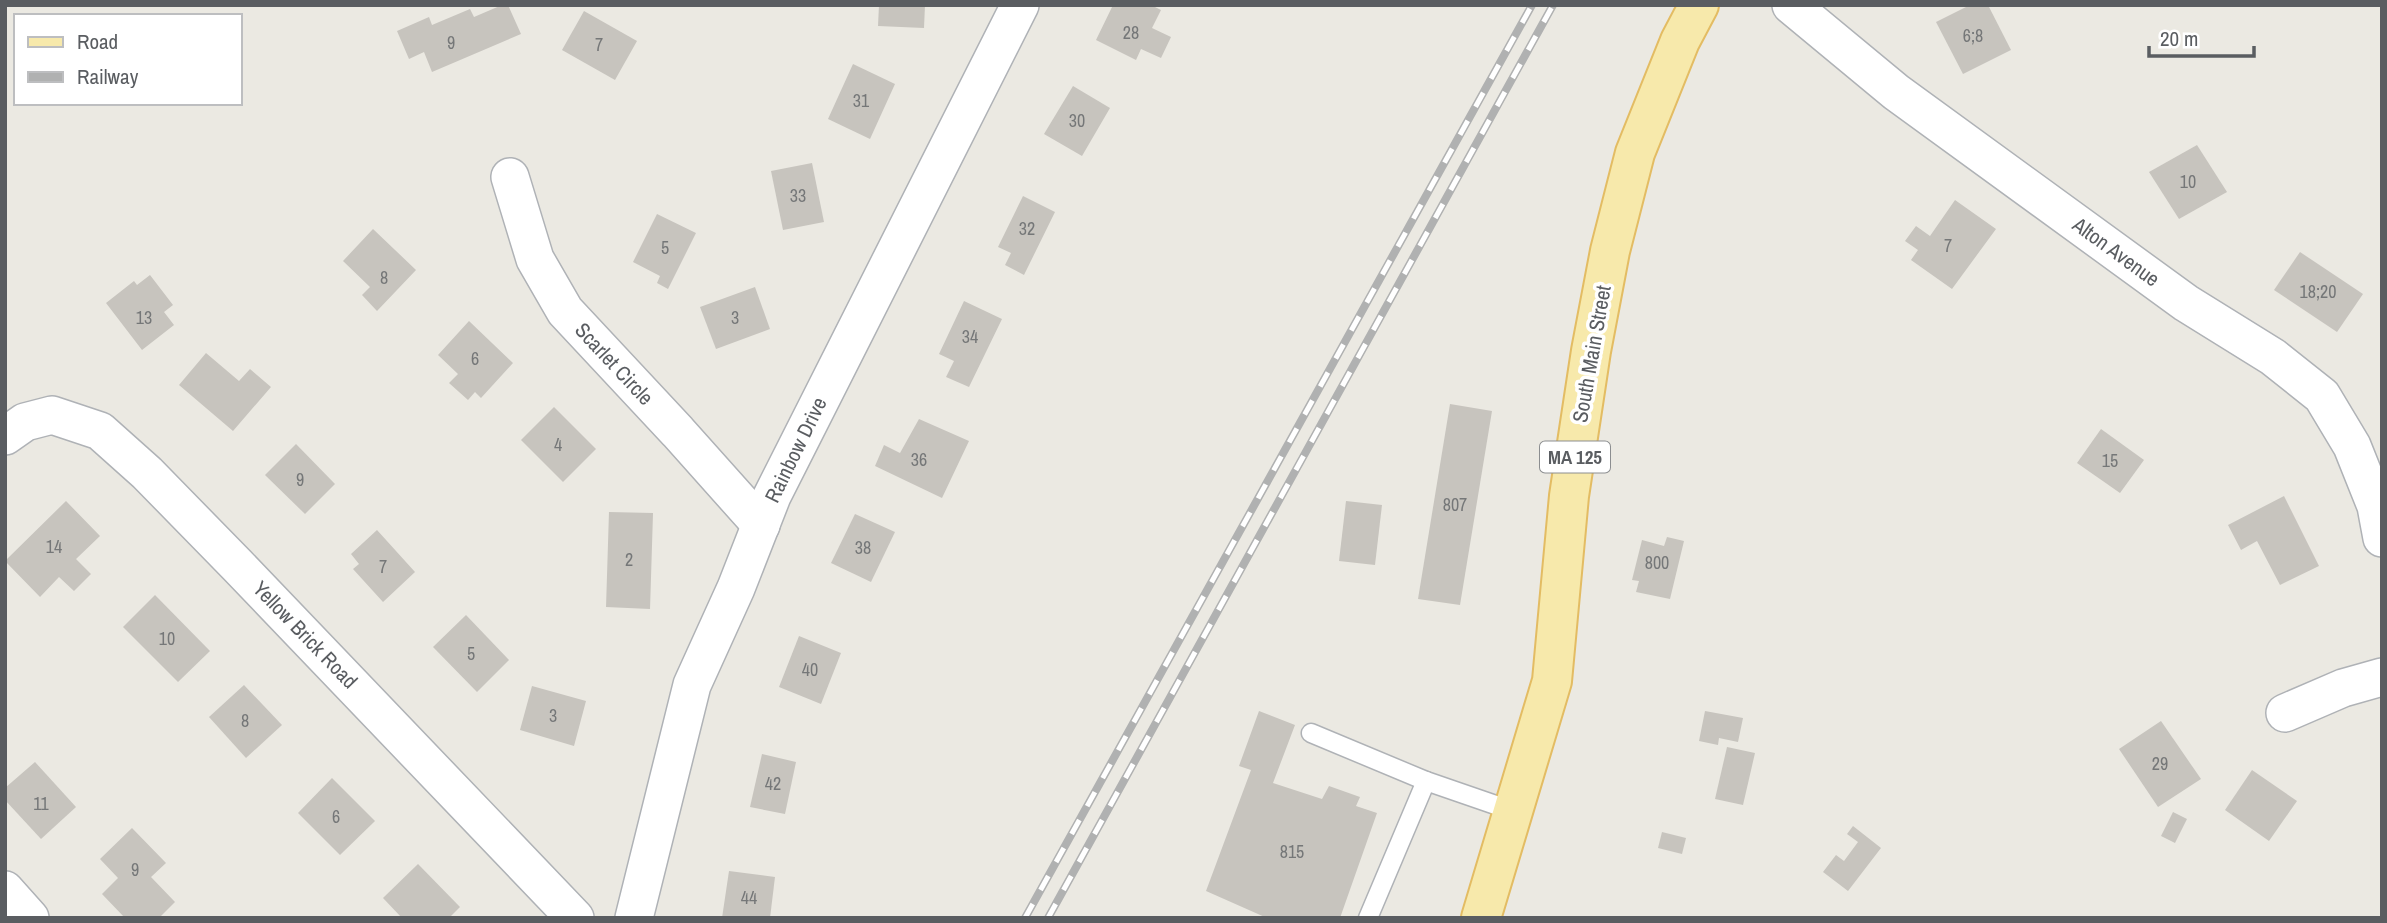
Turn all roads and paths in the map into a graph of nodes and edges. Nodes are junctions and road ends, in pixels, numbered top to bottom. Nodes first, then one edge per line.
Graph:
1 (1020, 5) edge
2 (1699, 5) edge
3 (1791, 5) edge
4 (510, 177) dead end
5 (5, 436) edge
6 (761, 525) junction
7 (2382, 538) edge
8 (2382, 677) edge
9 (2285, 713) dead end
10 (1311, 733) dead end
11 (1426, 781) junction
12 (1513, 811) junction
13 (5, 890) edge
14 (30, 918) edge
15 (575, 918) edge
16 (634, 918) edge
17 (1368, 918) edge
18 (1480, 918) edge

1 - 6 street, Rainbow Drive
2 - 12 main road, South Main Street / MA 125
3 - 7 street, Alton Avenue
4 - 6 street, Scarlet Circle
5 - 15 street, Yellow Brick Road
6 - 16 street, Rainbow Drive
8 - 9 street
10 - 11 lane
11 - 12 lane
11 - 17 lane
12 - 18 main road, South Main Street / MA 125
13 - 14 street

